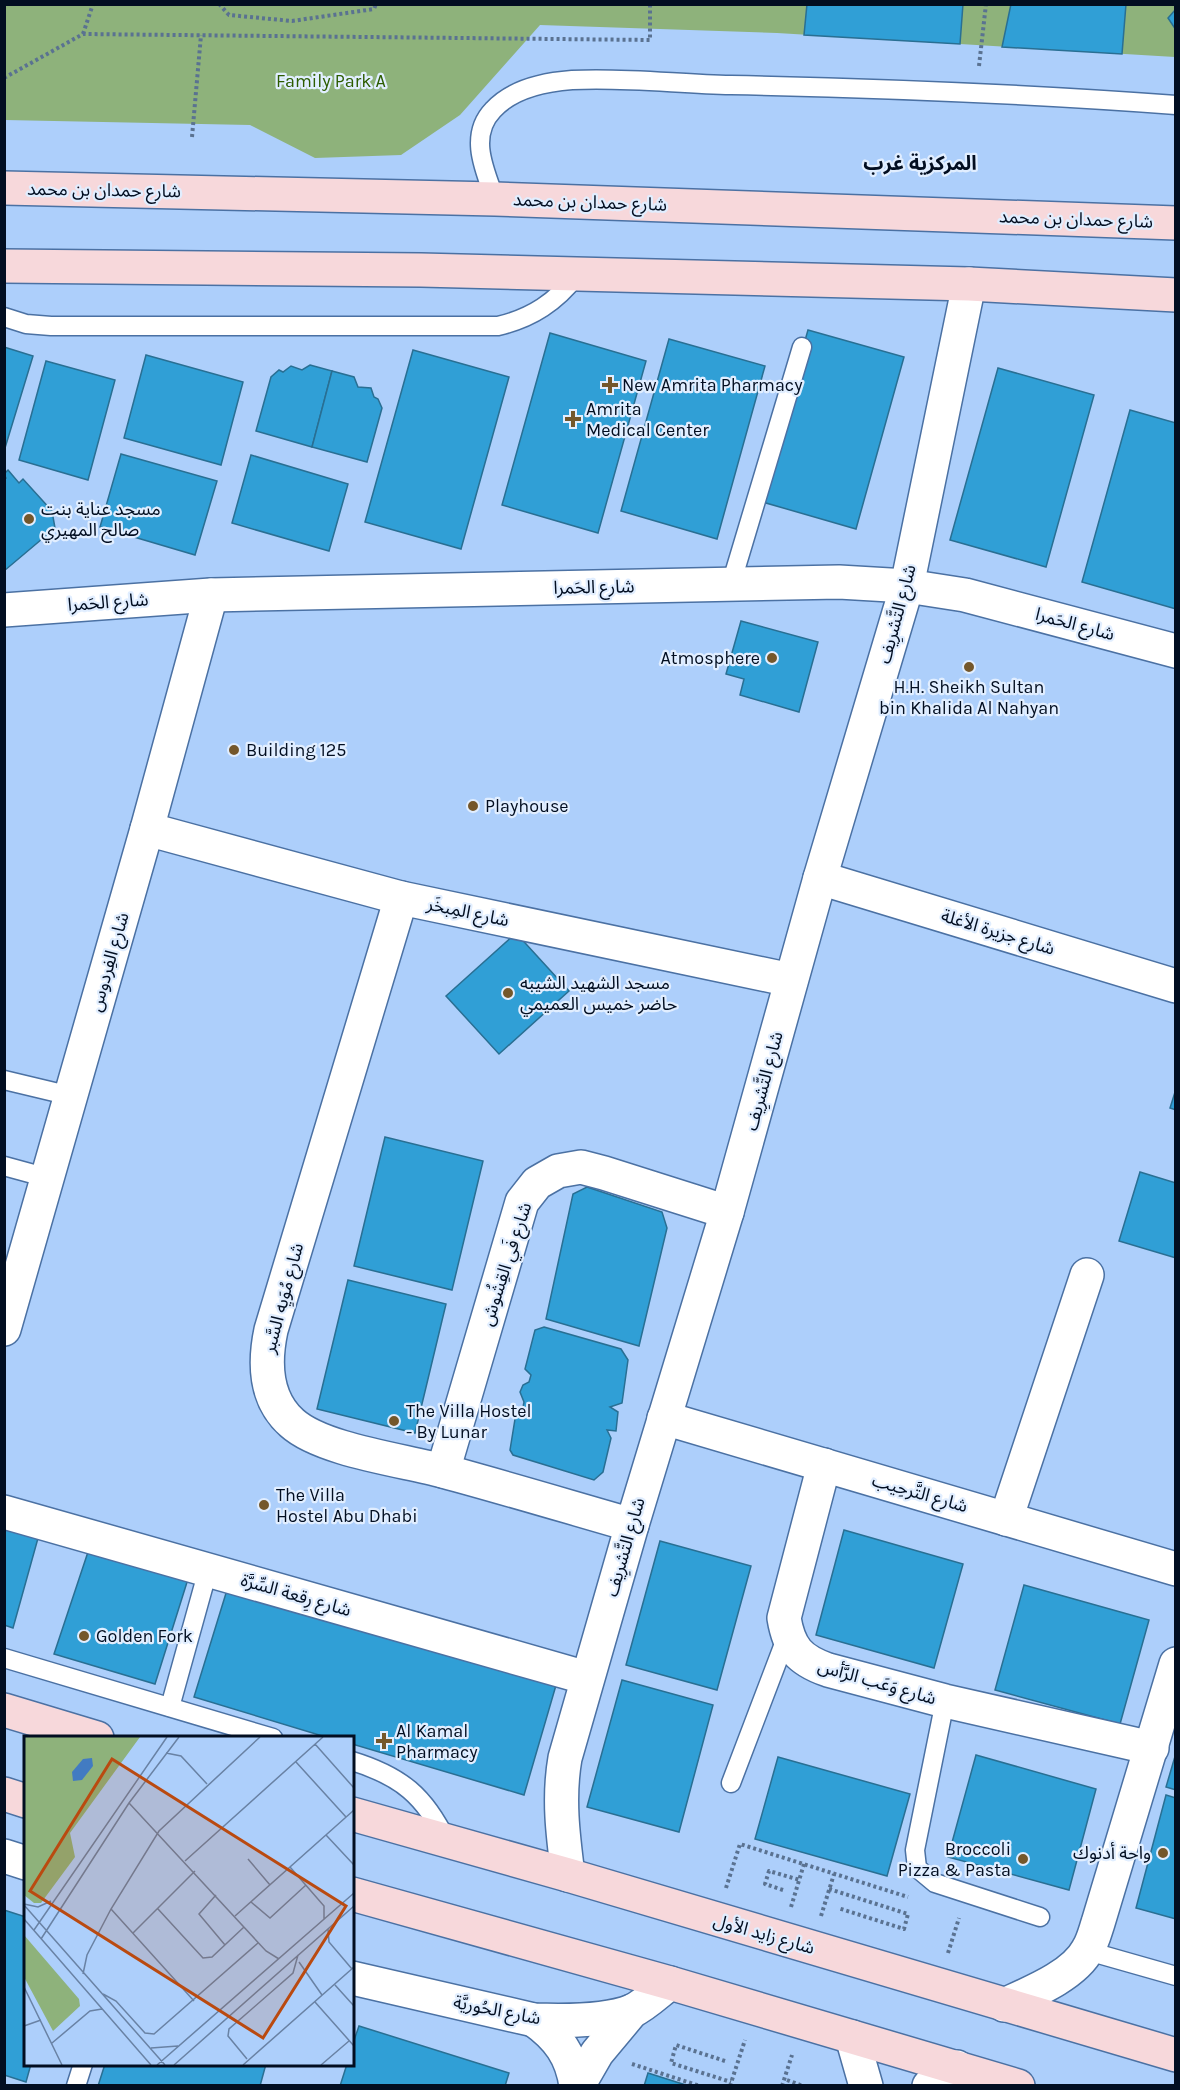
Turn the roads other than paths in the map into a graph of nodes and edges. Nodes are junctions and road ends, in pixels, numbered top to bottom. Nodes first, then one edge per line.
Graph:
1 (1176, 105) edge
2 (4, 171) edge
3 (4, 188) edge
4 (55, 189) junction
5 (495, 199) junction
6 (1176, 223) edge
7 (4, 266) edge
8 (578, 274) junction
9 (969, 284) junction
10 (1176, 295) edge
11 (4, 317) edge
12 (802, 347) dead end
13 (731, 584) junction
14 (907, 586) junction
15 (211, 595) junction
16 (4, 610) edge
17 (1176, 651) edge
18 (147, 829) junction
19 (820, 878) junction
20 (401, 897) junction
21 (791, 980) junction
22 (1176, 986) edge
23 (4, 1080) edge
24 (71, 1096) junction
25 (4, 1166) edge
26 (48, 1178) junction
27 (728, 1212) junction
28 (1087, 1275) dead end
29 (4, 1329) edge
30 (664, 1418) junction
31 (824, 1465) junction
32 (443, 1471) junction
33 (4, 1512) edge
34 (1006, 1519) junction
35 (632, 1525) junction
36 (1176, 1569) edge
37 (208, 1570) junction
38 (787, 1636) junction
39 (4, 1658) edge
40 (1176, 1664) edge
41 (587, 1678) junction
42 (945, 1701) junction
43 (170, 1707) junction
44 (4, 1710) edge
45 (94, 1736) edge
46 (270, 1736) edge
47 (1152, 1748) junction
48 (354, 1762) edge
49 (731, 1783) dead end
50 (4, 1794) edge
51 (24, 1800) edge
52 (354, 1815) edge
53 (447, 1842) junction
54 (4, 1856) edge
55 (24, 1862) edge
56 (568, 1875) junction
57 (354, 1895) edge
58 (1040, 1917) dead end
59 (1088, 1951) junction
60 (1176, 1976) edge
61 (354, 1978) edge
62 (670, 1983) junction
63 (1004, 2006) junction
64 (632, 2011) junction
65 (534, 2020) junction
66 (852, 2037) junction
67 (1176, 2055) edge
68 (82, 2066) edge
69 (957, 2067) junction
70 (76, 2085) edge
71 (577, 2085) edge
72 (866, 2085) edge
73 (929, 2085) edge
74 (1018, 2085) edge

1 - 5 lane
2 - 4 main road
3 - 4 main road, شارع حمدان بن محمد
4 - 5 main road, شارع حمدان بن محمد
5 - 6 main road, شارع حمدان بن محمد
7 - 8 main road
8 - 9 main road
8 - 11 lane
9 - 10 main road
9 - 14 street, شارع التَّشرِيف
12 - 13 lane
13 - 14 street, شارع الحَمرا
13 - 15 street, شارع الحَمرا
14 - 17 street, شارع الحَمرا
14 - 19 street, شارع التَّشرِيف
15 - 16 street, شارع الحَمرا
15 - 18 street, شارع الفِردوس
18 - 20 street, شارع المِبخَر
18 - 24 street, شارع الفِردوس
19 - 21 street, شارع التَّشرِيف
19 - 22 street, شارع جزيرة الأغلة
20 - 21 street, شارع المِبخَر
20 - 32 street, شارع مُوَيِه السَّبر
21 - 27 street, شارع التَّشرِيف
23 - 24 lane
24 - 26 street, شارع الفِردوس
25 - 26 lane
26 - 29 street, شارع الفِردوس
27 - 30 street, شارع التَّشرِيف
27 - 32 street, شارع فَي القِشُوش
28 - 34 street
30 - 31 street, شارع التَّرحِيب
30 - 35 street, شارع التَّشرِيف
31 - 34 street, شارع التَّرحِيب
31 - 38 street
32 - 35 street, شارع مُوَيِه السَّبر
33 - 37 street, شارع رِقعة السِّرَّة
34 - 36 street, شارع التَّرحِيب
35 - 41 street, شارع التَّشرِيف
37 - 41 street, شارع رِقعة السِّرَّة
37 - 43 lane
38 - 42 street, شارع وَعَب الرَّأس
38 - 49 lane
39 - 43 lane
40 - 47 street
41 - 56 street, شارع التَّشرِيف
42 - 47 street, شارع وَعَب الرَّأس
42 - 58 lane
43 - 46 lane
44 - 45 main road
47 - 59 street
48 - 53 lane
50 - 51 main road
52 - 53 main road, شارع زايد الأول
53 - 56 main road, شارع زايد الأول
54 - 55 street
56 - 63 main road, شارع زايد الأول
57 - 62 main road
59 - 60 lane
59 - 63 street
61 - 65 street, شارع الحُوريَّة
62 - 64 street, شارع الحُوريَّة
62 - 66 main road
63 - 67 main road, شارع زايد الأول
64 - 65 street, شارع الحُوريَّة
64 - 71 street
65 - 71 street
66 - 69 main road
66 - 72 street
68 - 70 lane
69 - 73 street
69 - 74 main road

